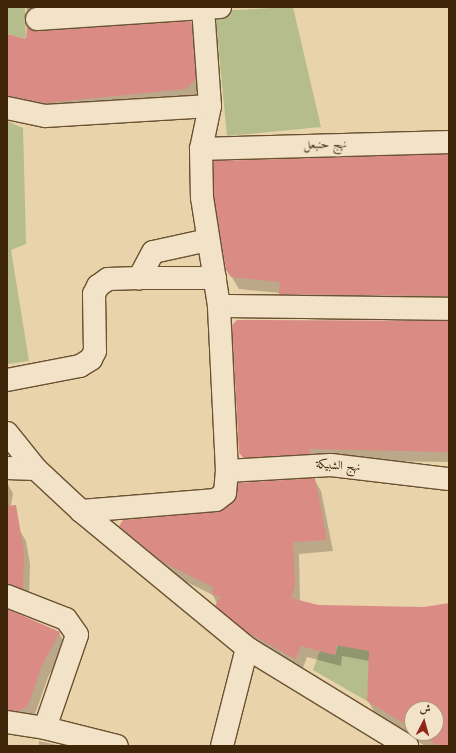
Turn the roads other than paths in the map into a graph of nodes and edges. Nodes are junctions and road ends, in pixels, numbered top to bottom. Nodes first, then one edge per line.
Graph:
1 (212, 8) edge
2 (37, 19) dead end
3 (210, 106) junction
4 (7, 108) edge
5 (449, 142) edge
6 (201, 149) junction
7 (208, 240) junction
8 (139, 278) junction
9 (215, 278) junction
10 (219, 306) junction
11 (449, 309) edge
12 (7, 380) edge
13 (7, 433) edge
14 (7, 468) edge
15 (36, 469) junction
16 (227, 471) junction
17 (449, 479) edge
18 (81, 511) junction
19 (7, 596) edge
20 (247, 648) junction
21 (7, 722) edge
22 (44, 728) junction
23 (117, 746) edge
24 (222, 746) edge
25 (407, 746) edge

1 - 2 street
1 - 3 street
3 - 4 street
3 - 6 street
5 - 6 street, نهج حنبعل
6 - 7 street
7 - 8 street
7 - 9 street
8 - 9 street
8 - 12 street
9 - 10 street
10 - 11 street
10 - 16 street
13 - 15 street
14 - 15 street
15 - 18 street
16 - 17 street, نهج الشبيكة
16 - 18 street
18 - 20 street
19 - 22 street
20 - 24 street
20 - 25 street
21 - 22 street
22 - 23 street

